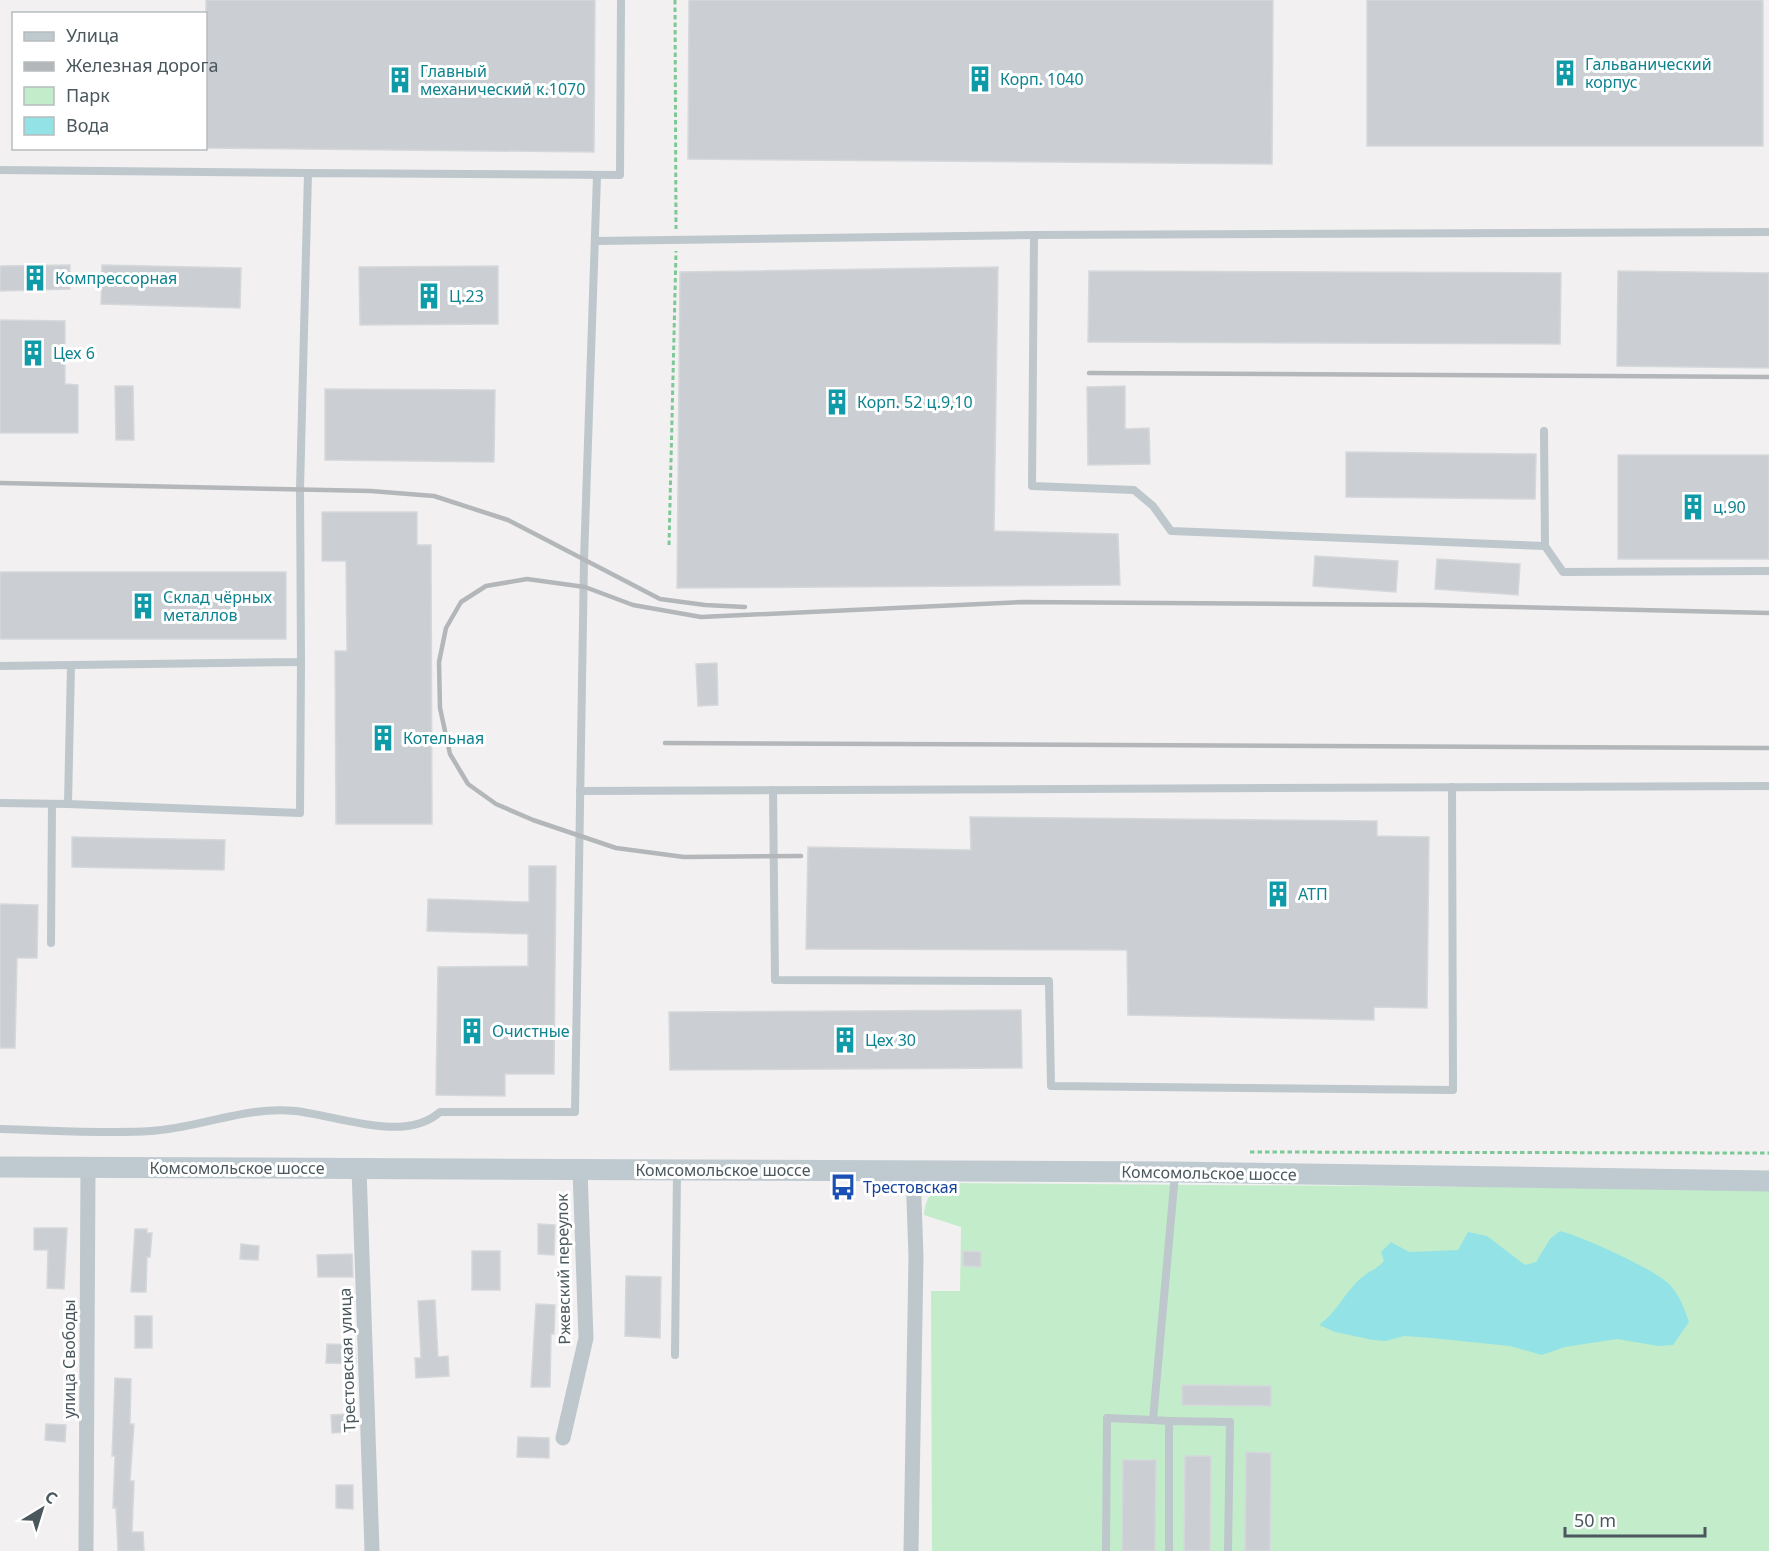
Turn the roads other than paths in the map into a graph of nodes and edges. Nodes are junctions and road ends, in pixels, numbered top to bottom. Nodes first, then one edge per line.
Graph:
1 (621, 0) edge
2 (0, 170) edge
3 (308, 173) junction
4 (597, 176) junction
5 (1769, 232) edge
6 (1034, 235) junction
7 (596, 241) junction
8 (1544, 431) dead end
9 (1545, 546) junction
10 (1769, 571) edge
11 (301, 662) junction
12 (71, 665) junction
13 (0, 666) edge
14 (1769, 786) edge
15 (1452, 788) junction
16 (580, 790) junction
17 (773, 790) junction
18 (0, 803) edge
19 (52, 804) junction
20 (68, 804) junction
21 (51, 943) dead end
22 (0, 1129) edge
23 (0, 1167) edge
24 (88, 1167) junction
25 (359, 1168) junction
26 (580, 1170) junction
27 (677, 1170) junction
28 (913, 1171) junction
29 (1175, 1172) junction
30 (1769, 1181) edge
31 (675, 1355) dead end
32 (1153, 1420) junction
33 (1168, 1421) junction
34 (563, 1438) dead end
35 (86, 1551) edge
36 (372, 1551) edge
37 (910, 1551) edge
38 (1106, 1551) edge
39 (1169, 1551) edge
40 (1228, 1551) edge

1 - 4 lane
2 - 3 lane
3 - 4 lane
3 - 11 lane
4 - 7 lane
5 - 6 lane
6 - 7 lane
6 - 9 lane
7 - 16 lane
8 - 9 lane
9 - 10 lane
11 - 12 lane
11 - 20 lane
12 - 13 lane
12 - 20 lane
14 - 15 lane
15 - 17 lane
15 - 17 lane
16 - 17 lane
16 - 22 lane
18 - 19 lane
19 - 20 lane
19 - 21 lane
23 - 24 main road, Комсомольское шоссе
24 - 25 main road, Комсомольское шоссе
24 - 35 street, улица Свободы
25 - 26 main road, Комсомольское шоссе
25 - 36 street, Трестовская улица
26 - 27 main road, Комсомольское шоссе
26 - 34 street, Ржевский переулок
27 - 28 main road, Комсомольское шоссе
27 - 31 lane
28 - 29 main road, Комсомольское шоссе
28 - 37 street
29 - 30 main road, Комсомольское шоссе
29 - 32 lane
32 - 33 lane
32 - 38 lane
33 - 39 lane
33 - 40 lane

